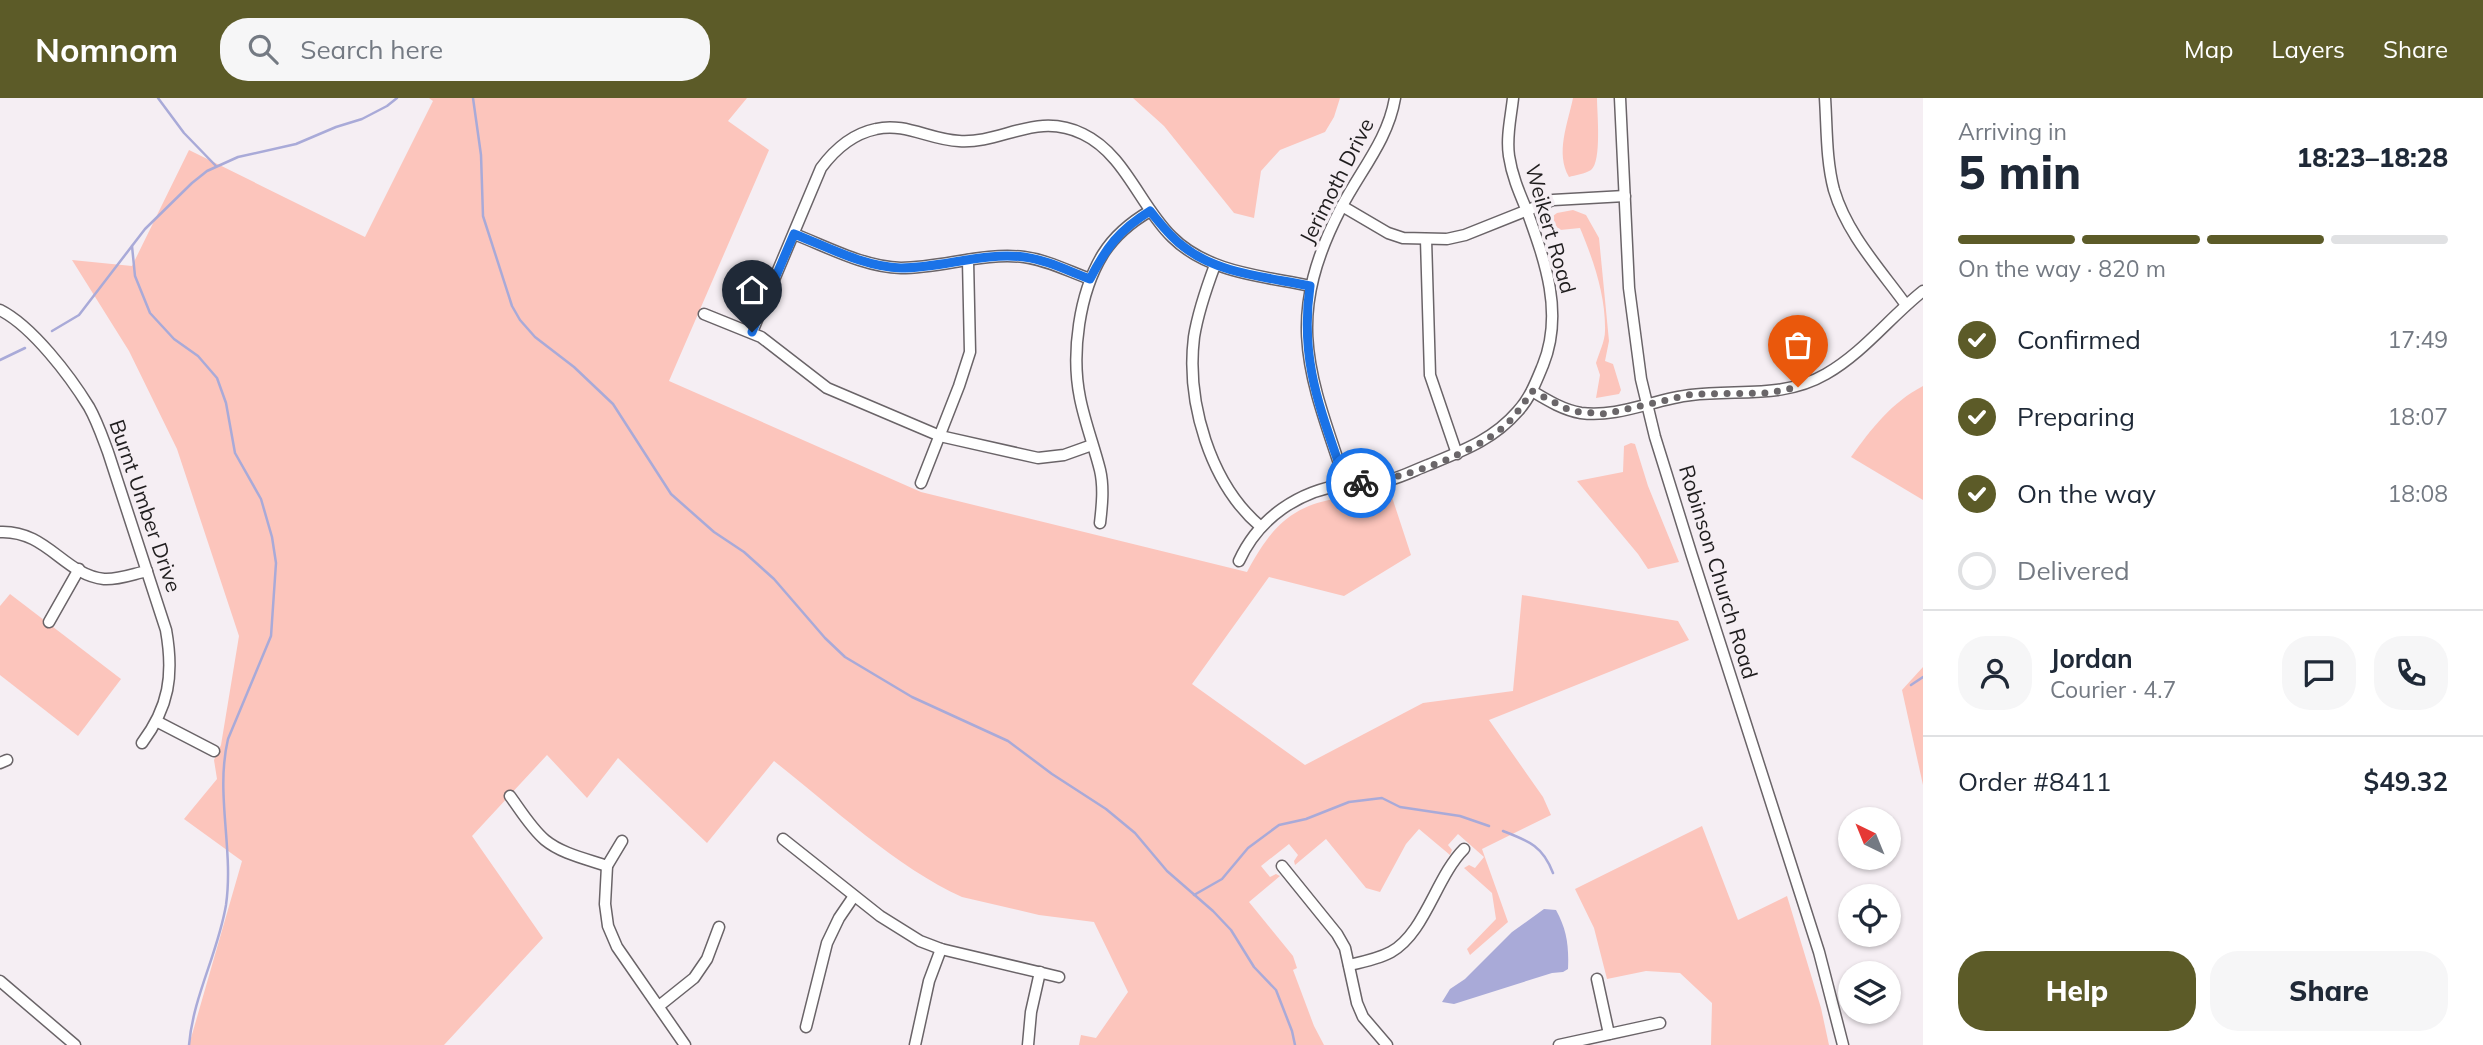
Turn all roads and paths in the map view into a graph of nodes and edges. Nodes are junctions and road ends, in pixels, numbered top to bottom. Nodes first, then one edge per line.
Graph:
1 (1395, 98) edge
2 (1513, 98) edge
3 (1620, 98) edge
4 (1825, 98) edge
5 (1625, 196) junction
6 (1342, 206) junction
7 (1526, 210) junction
8 (1150, 211) junction
9 (794, 234) junction
10 (1426, 239) junction
11 (968, 260) junction
12 (1214, 265) junction
13 (1090, 279) junction
14 (1310, 286) junction
15 (1923, 291) edge
16 (1906, 305) junction
17 (0, 310) edge
18 (704, 314) dead end
19 (752, 332) junction
20 (1532, 391) junction
21 (1647, 405) junction
22 (940, 436) junction
23 (1091, 445) junction
24 (1457, 454) junction
25 (920, 483) dead end
26 (1346, 485) junction
27 (1100, 523) dead end
28 (1261, 527) junction
29 (0, 532) edge
30 (1239, 561) dead end
31 (79, 569) junction
32 (147, 571) junction
33 (49, 622) dead end
34 (158, 722) junction
35 (142, 743) dead end
36 (214, 751) dead end
37 (510, 796) dead end
38 (783, 839) dead end
39 (622, 841) dead end
40 (1464, 849) dead end
41 (607, 866) junction
42 (1282, 866) dead end
43 (854, 896) junction
44 (719, 927) dead end
45 (940, 949) junction
46 (1349, 965) junction
47 (1040, 972) junction
48 (1059, 977) dead end
49 (1597, 979) dead end
50 (0, 981) edge
51 (659, 1006) junction
52 (1660, 1023) dead end
53 (806, 1027) dead end
54 (1609, 1034) junction
55 (75, 1045) edge
56 (685, 1045) edge
57 (915, 1045) edge
58 (1028, 1045) edge
59 (1387, 1045) edge
60 (1559, 1045) edge
61 (1843, 1045) edge

1 - 6 street, Jerimoth Drive
2 - 7 street, Weikert Road
3 - 5 street, Robinson Church Road
4 - 16 street
5 - 7 street
5 - 21 street, Robinson Church Road
6 - 10 street
6 - 14 street, Jerimoth Drive
7 - 10 street
7 - 20 street, Weikert Road
8 - 9 street
8 - 12 street
8 - 13 street
9 - 11 street
9 - 19 street
10 - 24 street
11 - 13 street
11 - 22 street
12 - 14 street
12 - 28 street
13 - 23 street
14 - 26 street, Jerimoth Drive
15 - 16 street
16 - 21 street
17 - 32 street, Burnt Umber Drive
18 - 19 street
19 - 22 street
20 - 21 street
20 - 24 street, Weikert Road
21 - 61 street, Robinson Church Road
22 - 23 street
22 - 25 street
23 - 27 street
24 - 26 street, Weikert Road
26 - 28 street, Weikert Road
28 - 30 street, Weikert Road
29 - 31 street
31 - 32 street
31 - 33 street
32 - 34 street, Burnt Umber Drive
34 - 35 street, Burnt Umber Drive
34 - 36 street
37 - 41 street
38 - 43 street
39 - 41 street
40 - 46 street
41 - 51 street
42 - 46 street
43 - 45 street
43 - 53 street
44 - 51 street
45 - 47 street
45 - 57 street
46 - 59 street
47 - 48 street
47 - 58 street
49 - 54 street
50 - 55 street
51 - 56 street
52 - 54 street
54 - 60 street

